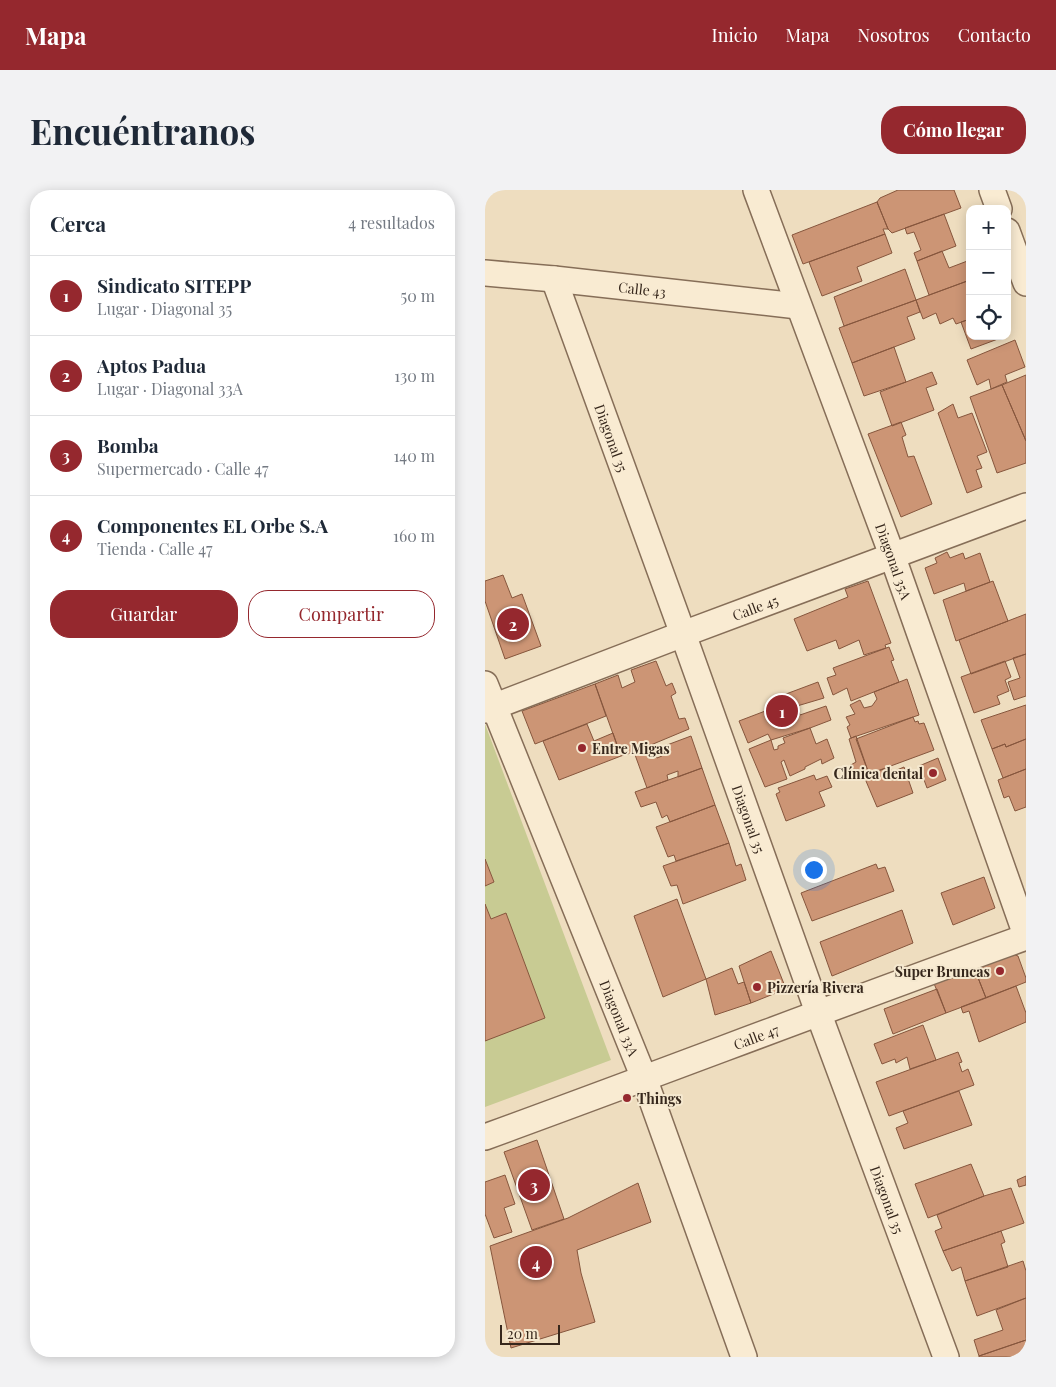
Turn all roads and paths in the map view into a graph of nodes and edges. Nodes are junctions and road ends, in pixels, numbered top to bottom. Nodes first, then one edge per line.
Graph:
1 (755, 190) edge
2 (992, 190) edge
3 (998, 205) edge
4 (1011, 242) edge
5 (485, 273) edge
6 (554, 279) junction
7 (1026, 283) edge
8 (798, 306) junction
9 (1026, 506) edge
10 (892, 555) junction
11 (683, 634) junction
12 (485, 684) edge
13 (490, 708) edge
14 (1026, 936) edge
15 (818, 1012) junction
16 (644, 1078) junction
17 (485, 1137) edge
18 (744, 1357) edge
19 (947, 1357) edge

1 - 8 street, Diagonal 35A
2 - 3 street
4 - 7 street
5 - 6 street, Calle 43
6 - 8 street, Calle 43
6 - 11 street, Diagonal 35
8 - 10 street, Diagonal 35A
9 - 10 street, Calle 45
10 - 11 street, Calle 45
10 - 14 street, Diagonal 35A
11 - 13 street, Calle 45
11 - 15 street, Diagonal 35
12 - 13 street, Diagonal 33A
13 - 16 street, Diagonal 33A
14 - 15 street, Calle 47
15 - 16 street, Calle 47
15 - 19 street, Diagonal 35
16 - 17 street, Calle 47
16 - 18 street, Diagonal 33A

